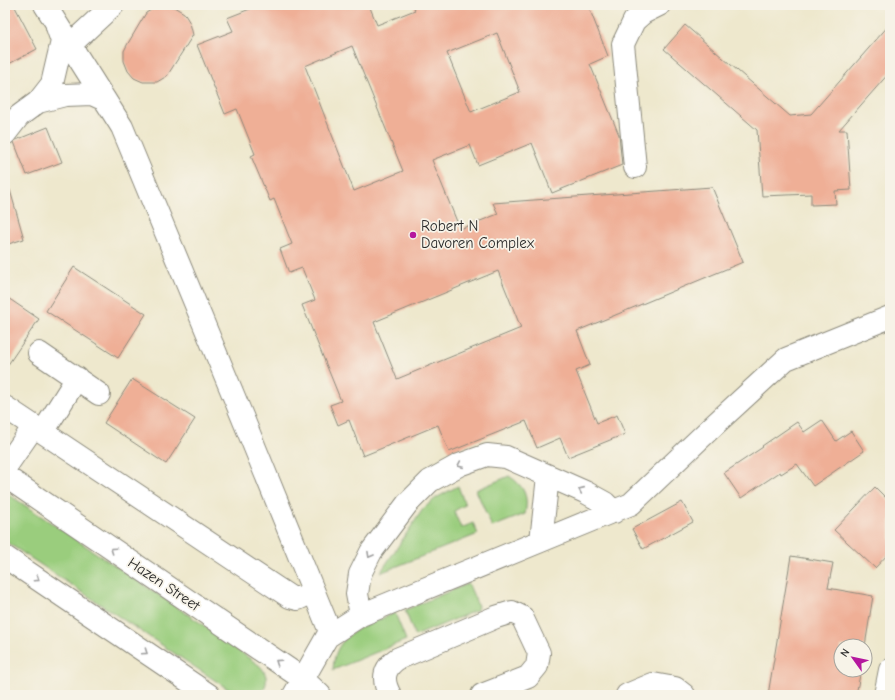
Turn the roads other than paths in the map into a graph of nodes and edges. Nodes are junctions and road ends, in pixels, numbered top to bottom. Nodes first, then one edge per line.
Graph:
1 (113, 5) edge
2 (659, 5) edge
3 (49, 12) edge
4 (70, 45) junction
5 (105, 100) junction
6 (38, 102) junction
7 (5, 134) edge
8 (635, 167) dead end
9 (890, 317) edge
10 (39, 353) dead end
11 (77, 378) junction
12 (99, 394) dead end
13 (5, 407) edge
14 (38, 429) junction
15 (5, 468) edge
16 (5, 476) edge
17 (548, 476) junction
18 (614, 512) junction
19 (540, 541) junction
20 (5, 557) edge
21 (313, 592) junction
22 (361, 615) junction
23 (331, 634) junction
24 (890, 670) edge
25 (298, 687) edge
26 (209, 695) edge
27 (320, 695) edge
28 (390, 695) edge
29 (482, 695) edge
30 (627, 695) edge
31 (684, 695) edge
32 (885, 695) edge

1 - 4 street
2 - 8 street
3 - 4 street
3 - 6 street
4 - 5 street
5 - 6 street
5 - 21 street
6 - 7 street
9 - 18 street
10 - 11 street
11 - 12 street
11 - 14 street
13 - 14 street
14 - 15 street
14 - 21 street
25 -> 16 street, Hazen Street
18 -> 17 street
17 - 19 street
17 -> 22 street
18 - 19 street
19 - 22 street
20 -> 26 street
21 - 23 street
22 - 23 street
23 - 25 street
24 - 32 street
25 - 27 street, Hazen Street
28 - 29 street
30 - 31 street

